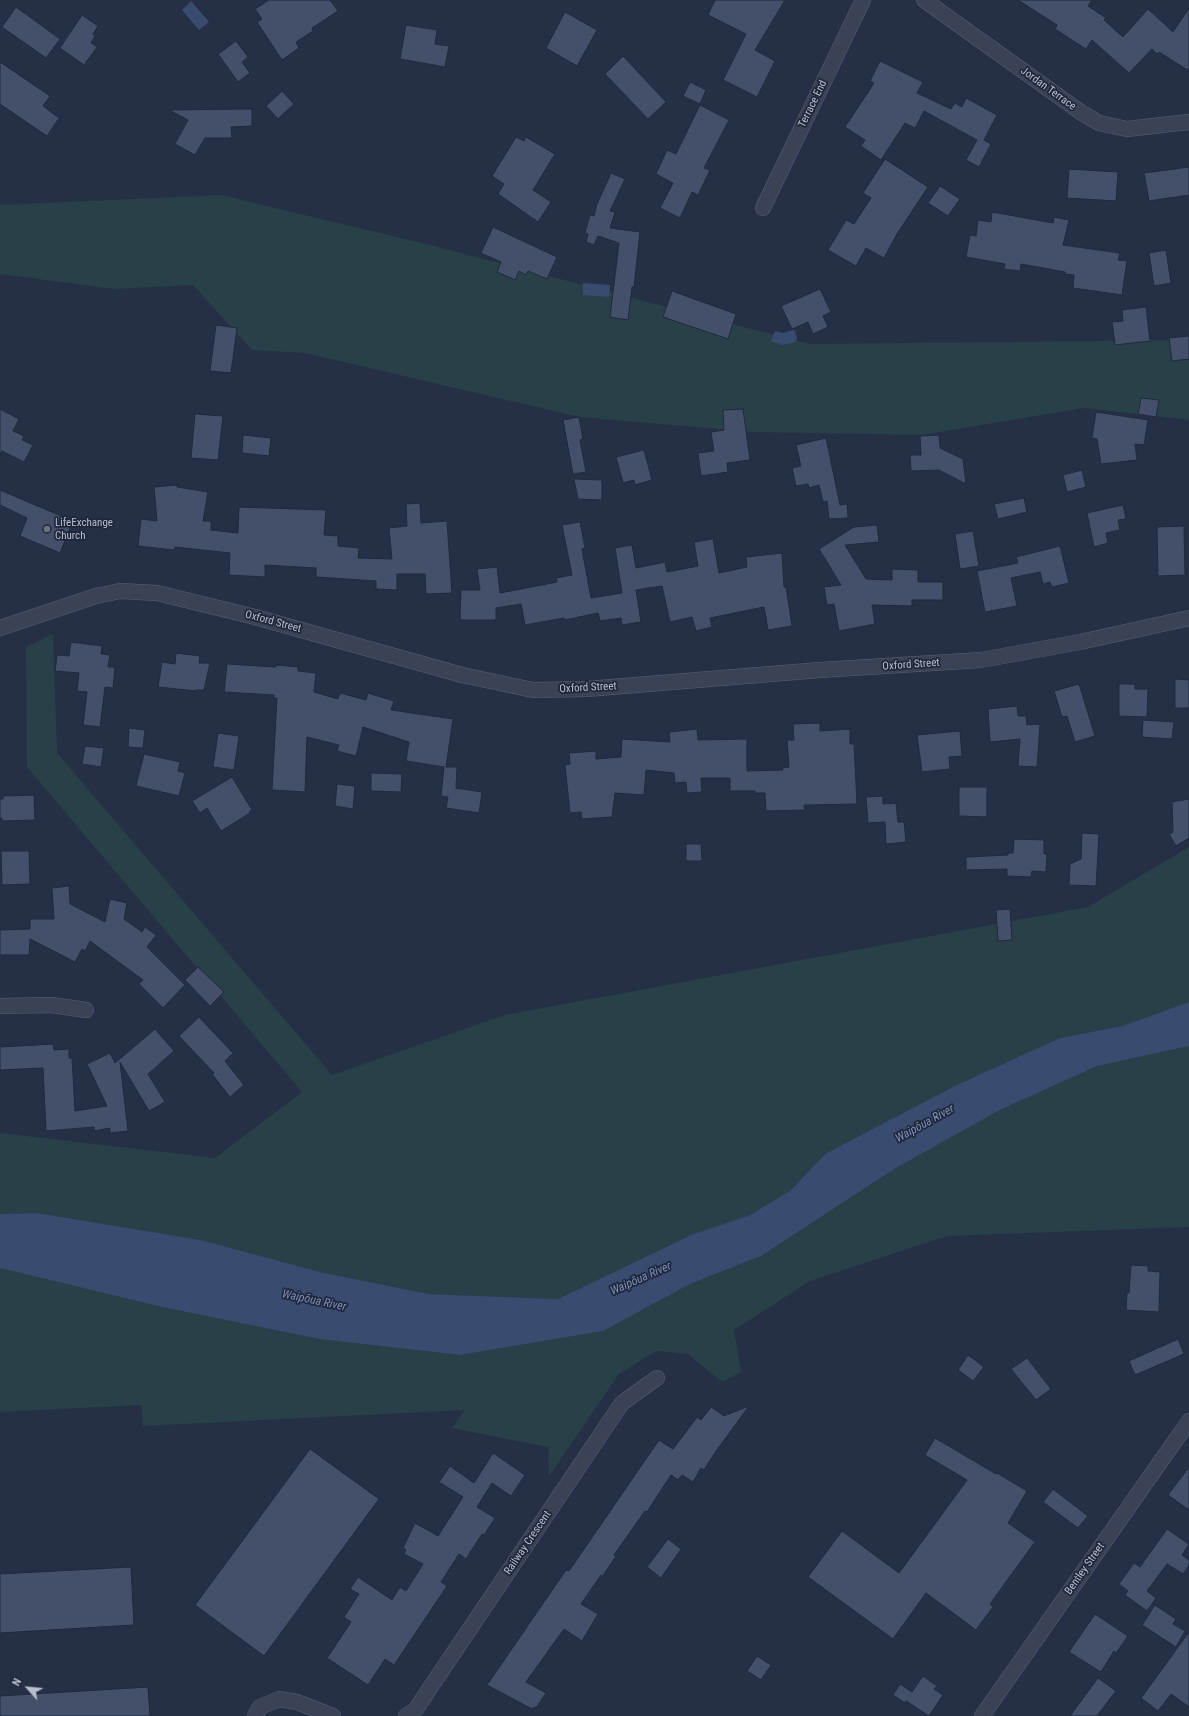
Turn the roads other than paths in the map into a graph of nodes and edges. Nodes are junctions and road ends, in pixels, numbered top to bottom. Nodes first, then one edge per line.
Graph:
1 (863, 0) edge
2 (924, 0) edge
3 (1189, 122) edge
4 (763, 208) dead end
5 (1189, 618) edge
6 (0, 628) edge
7 (0, 1006) edge
8 (86, 1010) dead end
9 (657, 1378) dead end
10 (1189, 1421) edge
11 (255, 1716) edge
12 (333, 1716) edge
13 (406, 1716) edge
14 (982, 1716) edge

1 - 4 street, Terrace End
2 - 3 street, Jordan Terrace
5 - 6 street, Oxford Street
7 - 8 street
9 - 13 street, Railway Crescent
10 - 14 street, Bentley Street
11 - 12 street

